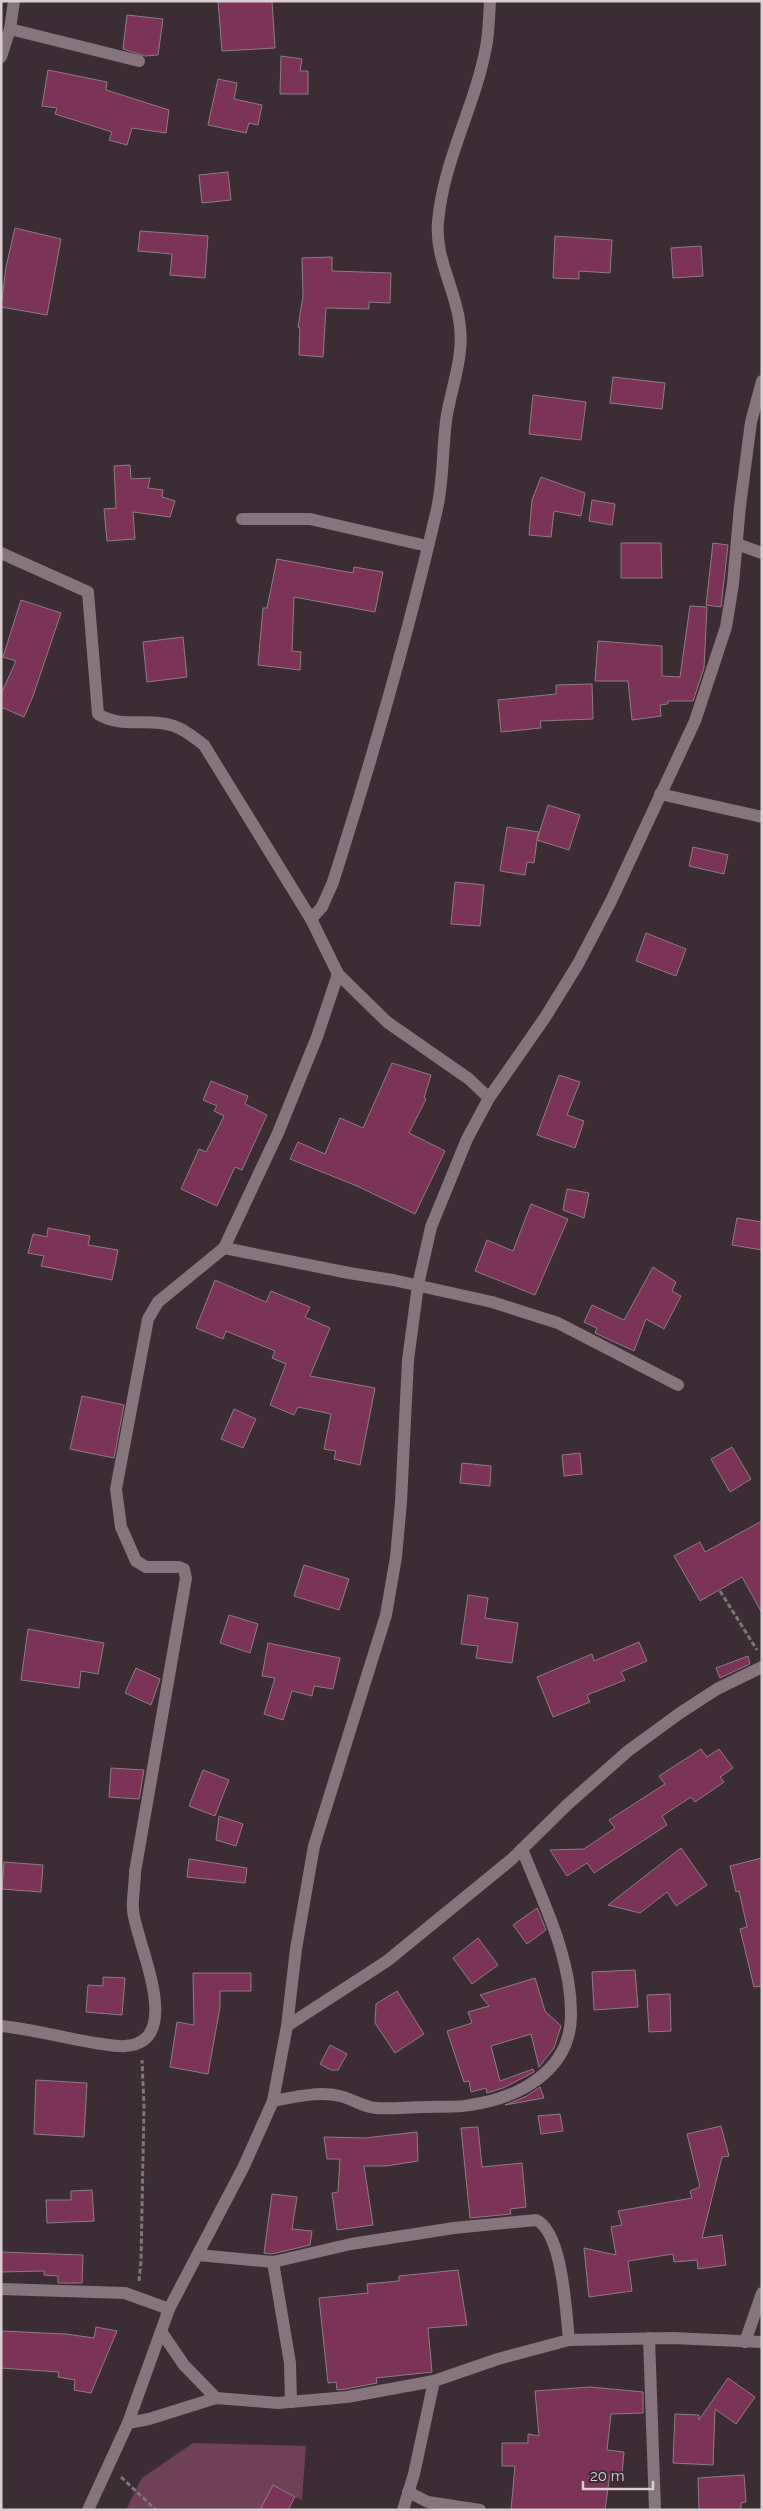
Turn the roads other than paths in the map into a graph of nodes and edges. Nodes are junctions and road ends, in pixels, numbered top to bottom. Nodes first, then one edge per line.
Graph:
1 (14, 1) edge
2 (490, 1) edge
3 (10, 29) junction
4 (1, 57) edge
5 (139, 61) dead end
6 (762, 380) edge
7 (242, 519) dead end
8 (737, 544) junction
9 (427, 546) junction
10 (1, 553) edge
11 (762, 553) edge
12 (660, 794) junction
13 (762, 817) edge
14 (312, 918) junction
15 (338, 974) junction
16 (489, 1098) junction
17 (224, 1248) junction
18 (418, 1285) junction
19 (678, 1385) dead end
20 (762, 1667) edge
21 (522, 1849) junction
22 (1, 2026) edge
23 (288, 2026) junction
24 (273, 2101) junction
25 (198, 2255) junction
26 (273, 2262) junction
27 (1, 2289) edge
28 (762, 2293) edge
29 (169, 2308) junction
30 (162, 2333) junction
31 (649, 2338) junction
32 (569, 2340) junction
33 (745, 2342) junction
34 (762, 2342) edge
35 (434, 2381) junction
36 (216, 2398) junction
37 (292, 2402) junction
38 (128, 2423) junction
39 (408, 2492) junction
40 (88, 2510) edge
41 (402, 2510) edge
42 (480, 2510) edge
43 (655, 2510) edge

1 - 3 street
2 - 9 street
3 - 4 street
3 - 5 street
6 - 8 street
7 - 9 street
8 - 11 street
8 - 12 street
9 - 14 street
10 - 14 street
12 - 13 street
12 - 16 street
14 - 15 street
15 - 16 street
15 - 17 street
16 - 18 street
17 - 18 street
17 - 22 street
18 - 19 street
18 - 23 street
20 - 21 street
21 - 23 street
21 - 24 street
23 - 24 street
24 - 25 street
25 - 26 street
25 - 29 street
26 - 32 street
26 - 37 street
27 - 29 street
28 - 33 street
29 - 30 street
30 - 36 street
30 - 38 street
31 - 32 street
31 - 33 street
31 - 43 street
32 - 35 street
33 - 34 street
35 - 37 street
35 - 39 street
36 - 37 street
36 - 38 street
38 - 40 street
39 - 41 street
39 - 42 street

